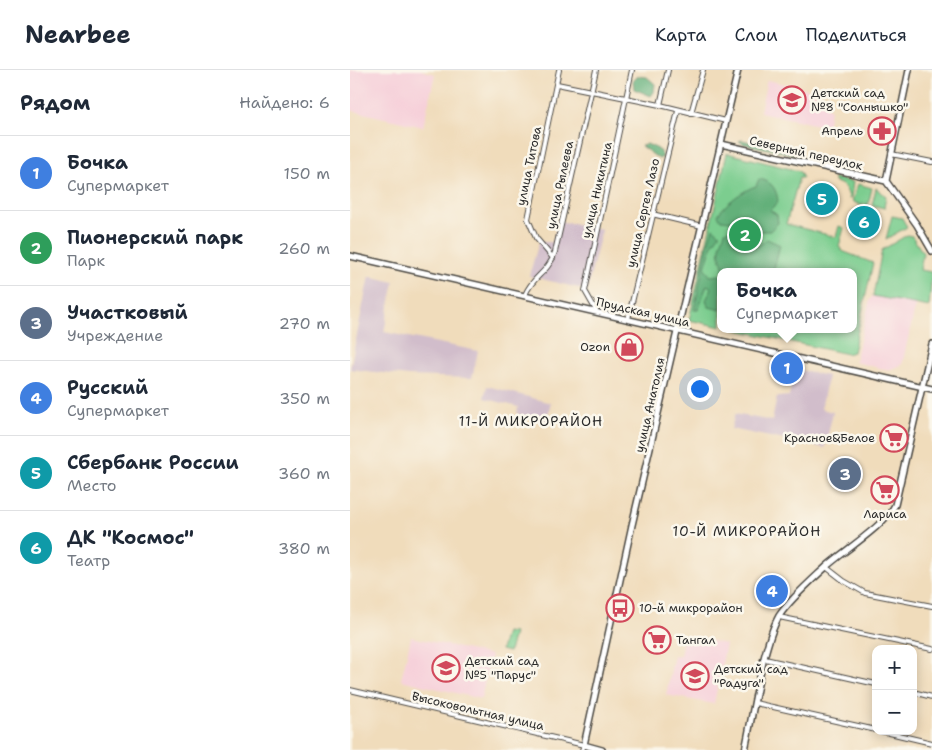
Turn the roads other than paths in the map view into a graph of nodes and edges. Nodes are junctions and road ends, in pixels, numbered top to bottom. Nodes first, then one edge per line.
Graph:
1 (559, 70) edge
2 (596, 70) edge
3 (632, 70) edge
4 (668, 70) edge
5 (703, 70) edge
6 (738, 70) edge
7 (909, 70) edge
8 (557, 84) junction
9 (591, 90) junction
10 (627, 100) junction
11 (660, 105) junction
12 (678, 111) junction
13 (691, 113) junction
14 (726, 122) junction
15 (721, 144) junction
16 (891, 154) junction
17 (932, 162) edge
18 (886, 181) junction
19 (652, 214) junction
20 (702, 226) junction
21 (932, 250) edge
22 (350, 256) edge
23 (553, 258) junction
24 (525, 295) junction
25 (597, 312) junction
26 (628, 319) junction
27 (679, 330) junction
28 (932, 344) edge
29 (922, 387) junction
30 (932, 389) edge
31 (826, 567) junction
32 (932, 606) edge
33 (779, 617) junction
34 (932, 649) edge
35 (765, 658) junction
36 (872, 683) edge
37 (350, 690) edge
38 (917, 693) edge
39 (932, 696) edge
40 (755, 703) junction
41 (872, 729) edge
42 (898, 735) edge
43 (932, 743) edge
44 (583, 747) edge
45 (602, 750) edge
46 (745, 750) edge

1 - 8 street, улица Титова
2 - 9 street, улица Рылеева
3 - 10 street, улица Никитина
4 - 11 street
5 - 13 street
6 - 14 street, улица Анатолия
7 - 16 street
8 - 9 street
8 - 23 street, улица Титова
9 - 10 street
9 - 23 street, улица Рылеева
10 - 11 street
10 - 25 street, улица Никитина
11 - 12 street
12 - 13 street
12 - 19 street, улица Сергея Лазо
13 - 14 street
14 - 15 street, улица Анатолия
15 - 18 street, Северный переулок
15 - 20 street, улица Анатолия
16 - 17 street
16 - 18 street
18 - 21 street
19 - 20 street
19 - 26 street, улица Сергея Лазо
20 - 27 street, улица Анатолия
22 - 24 street, Прудская улица
23 - 24 street, улица Рылеева
24 - 25 street, Прудская улица
25 - 26 street, Прудская улица
26 - 27 street, Прудская улица
27 - 29 street, Прудская улица
27 - 44 street, улица Анатолия
28 - 29 street
29 - 30 street, Прудская улица
29 - 31 street
31 - 32 street
31 - 33 street
33 - 34 street
33 - 35 street
35 - 36 street
35 - 40 street
37 - 44 street, Высоковольтная улица
38 - 39 street
40 - 41 street
40 - 46 street
42 - 43 street
44 - 45 street, Высоковольтная улица

